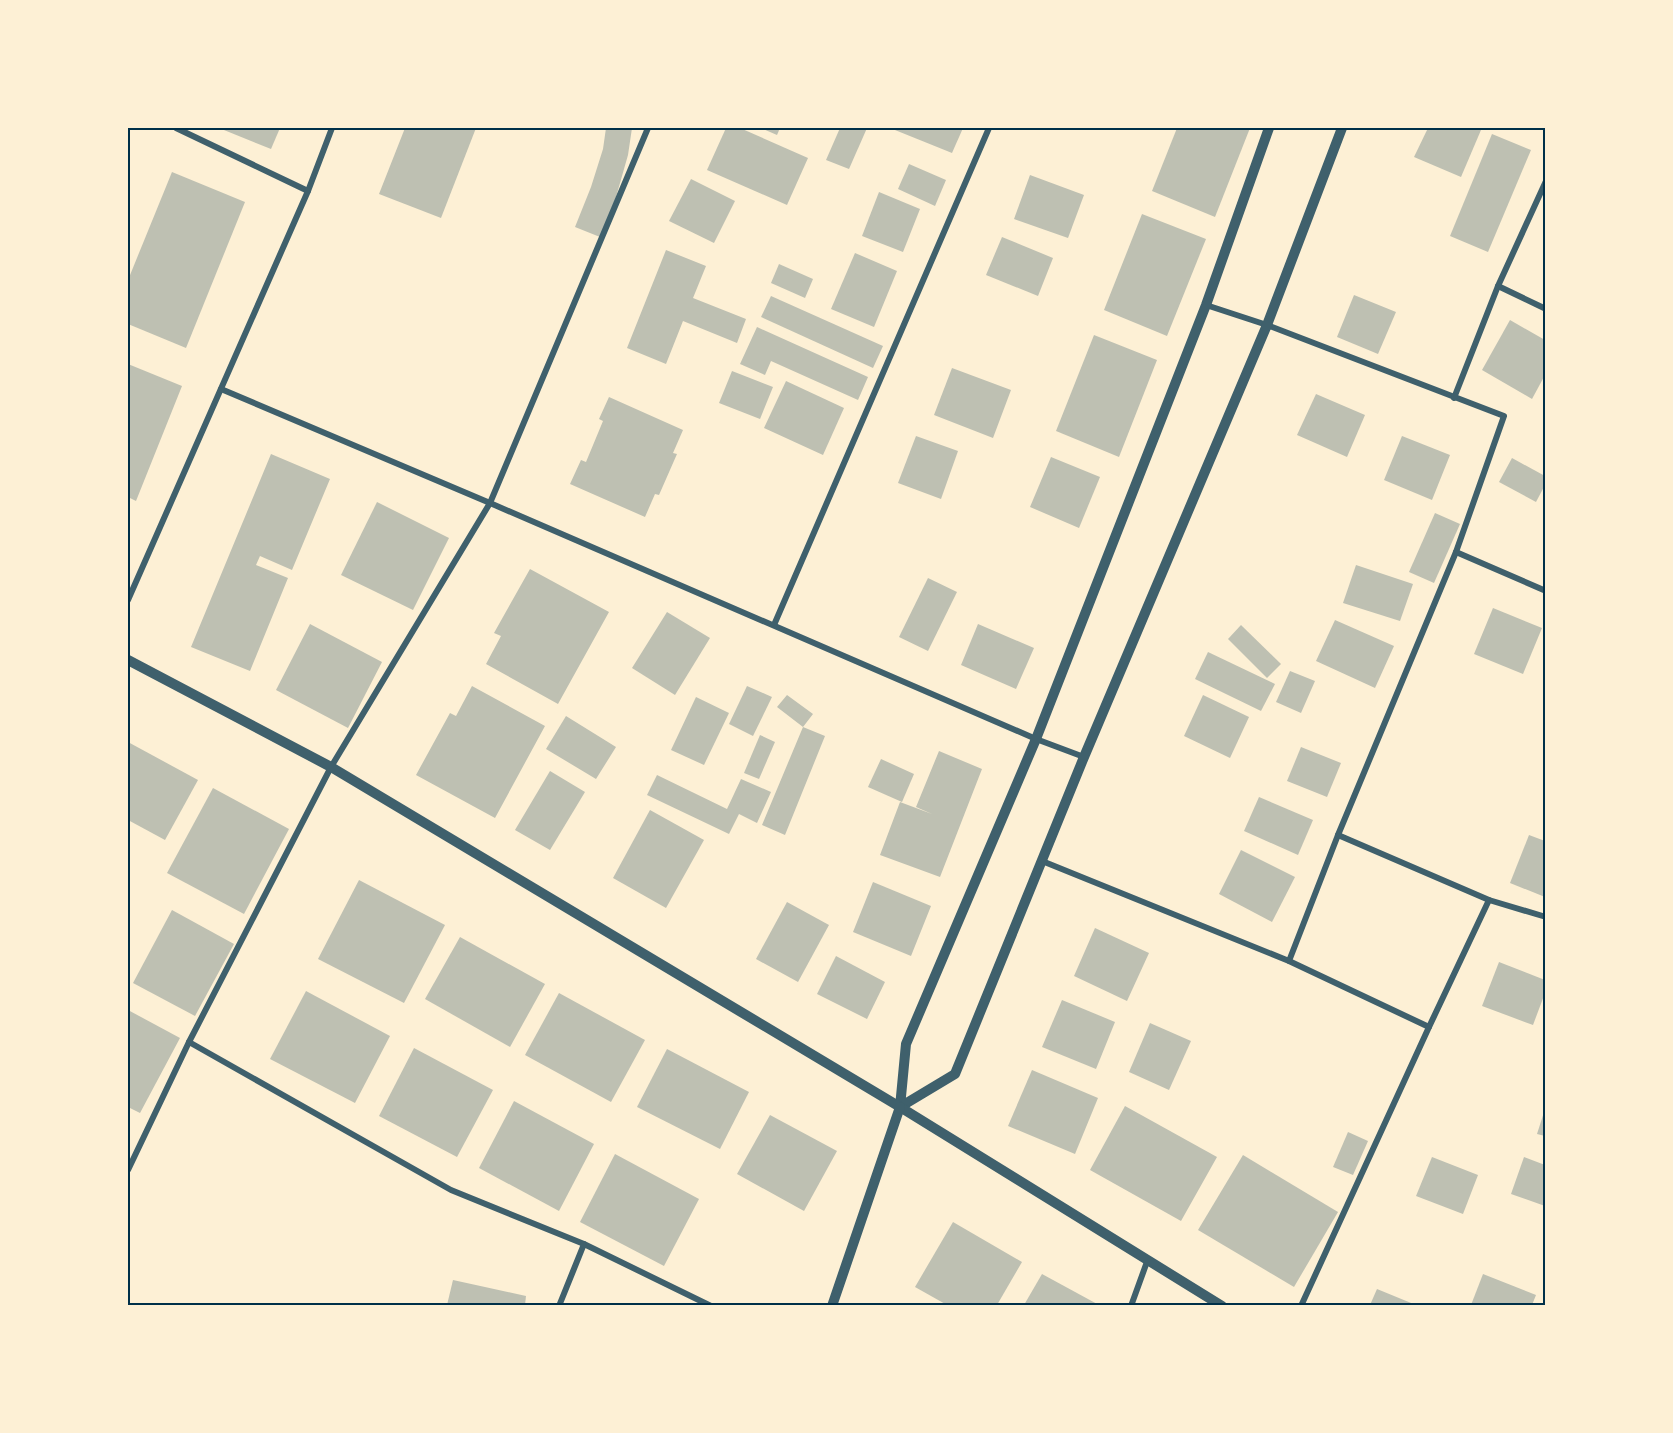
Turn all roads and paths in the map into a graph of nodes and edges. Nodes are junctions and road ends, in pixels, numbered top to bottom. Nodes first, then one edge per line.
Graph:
1 (176, 128) edge
2 (332, 128) edge
3 (648, 128) edge
4 (989, 128) edge
5 (1269, 128) edge
6 (1342, 128) edge
7 (1545, 181) edge
8 (308, 191) junction
9 (1498, 286) junction
10 (1206, 305) junction
11 (1545, 309) edge
12 (1267, 326) junction
13 (221, 389) junction
14 (1454, 398) junction
15 (490, 503) junction
16 (1456, 552) junction
17 (1545, 591) edge
18 (128, 600) edge
19 (774, 625) junction
20 (128, 660) edge
21 (1036, 739) junction
22 (1084, 757) junction
23 (331, 767) junction
24 (1338, 835) junction
25 (1042, 861) junction
26 (1489, 900) junction
27 (1545, 917) edge
28 (1289, 961) junction
29 (1429, 1027) junction
30 (189, 1042) junction
31 (900, 1107) junction
32 (128, 1170) edge
33 (584, 1244) junction
34 (1148, 1259) junction
35 (559, 1305) edge
36 (711, 1305) edge
37 (832, 1305) edge
38 (1131, 1305) edge
39 (1222, 1305) edge
40 (1301, 1305) edge

1 - 8 street
2 - 8 street
3 - 15 street
4 - 19 street
5 - 10 street
6 - 12 street
7 - 9 street
8 - 13 street
9 - 11 street
9 - 14 street
10 - 12 street
10 - 21 street
12 - 14 street
12 - 22 street
13 - 15 street
13 - 18 street
14 - 16 street
15 - 19 street
15 - 23 street
16 - 17 street
16 - 24 street
19 - 21 street
20 - 23 street
21 - 22 street
21 - 31 street
22 - 25 street
23 - 30 street
23 - 31 street
24 - 26 street
24 - 28 street
25 - 28 street
25 - 31 street
26 - 27 street
26 - 29 street
28 - 29 street
29 - 40 street
30 - 32 street
30 - 33 street
31 - 34 street
31 - 37 street
33 - 35 street
33 - 36 street
34 - 38 street
34 - 39 street

